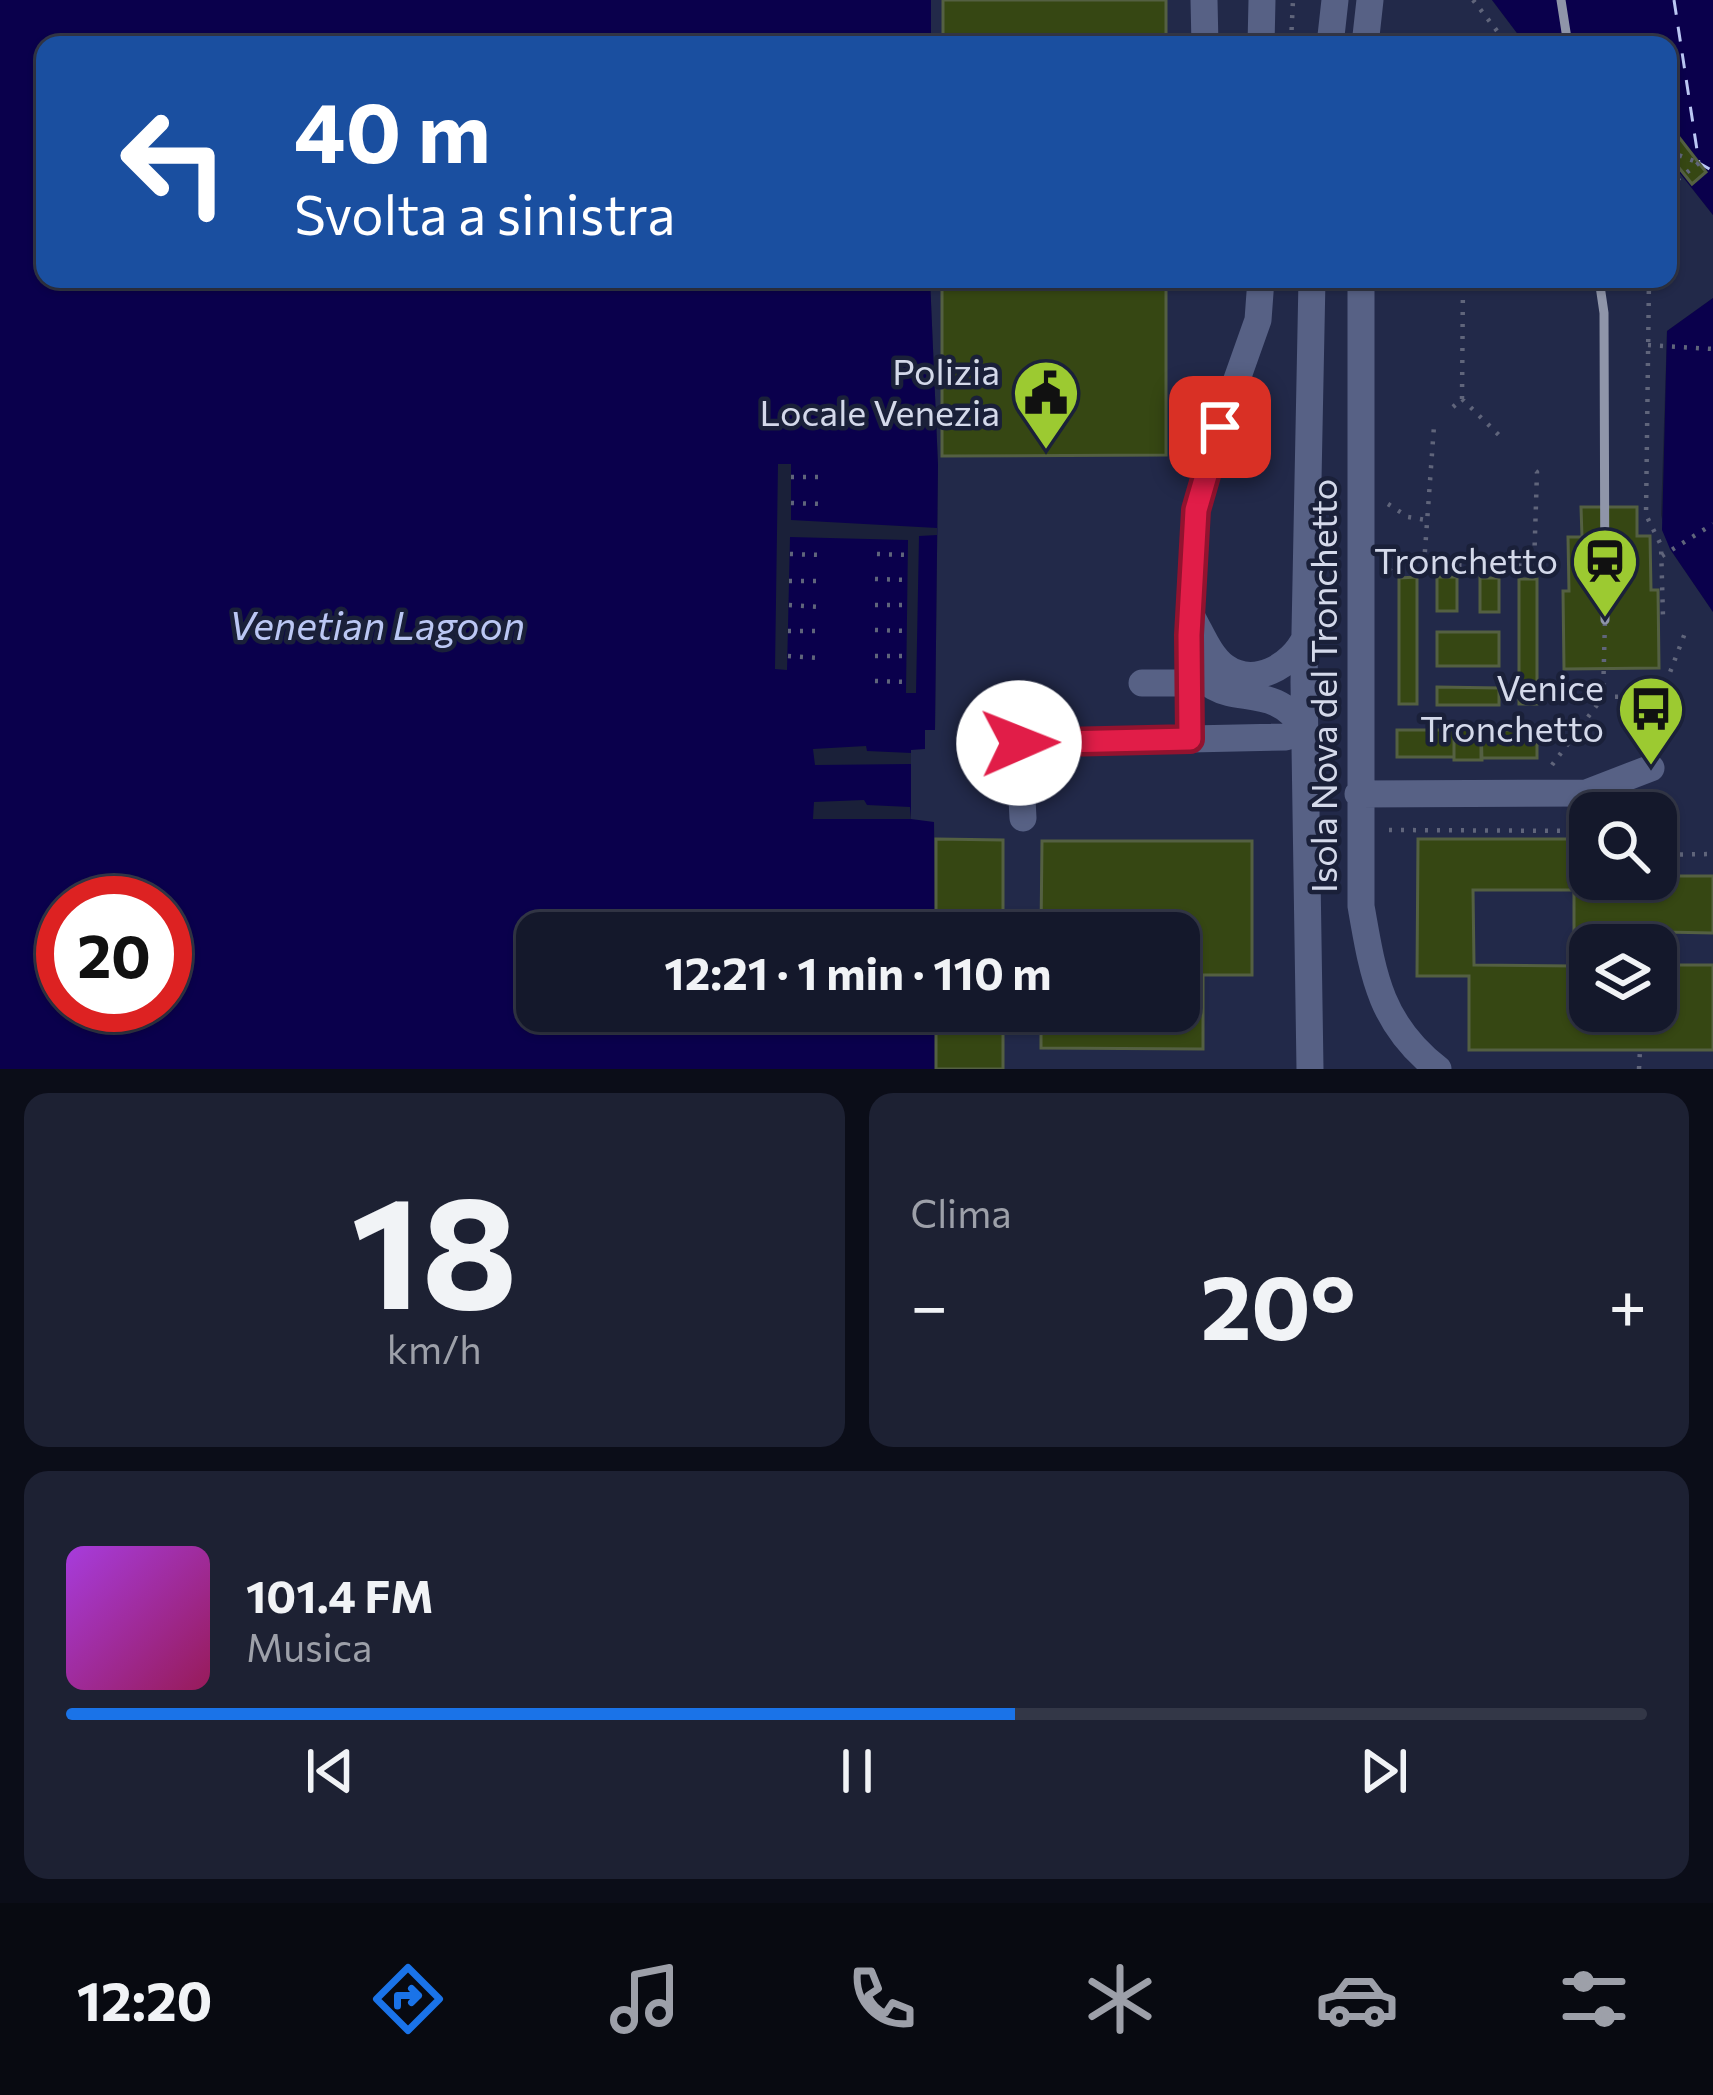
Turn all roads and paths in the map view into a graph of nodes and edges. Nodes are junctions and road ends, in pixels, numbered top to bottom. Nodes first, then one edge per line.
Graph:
1 (1204, 0) edge
2 (1262, 0) edge
3 (1294, 0) edge
4 (1335, 0) edge
5 (1370, 0) edge
6 (1473, 0) edge
7 (1205, 36) edge
8 (1262, 36) edge
9 (1292, 36) edge
10 (1331, 36) edge
11 (1366, 36) edge
12 (1501, 36) edge
13 (1677, 154) edge
14 (1677, 181) edge
15 (1260, 288) edge
16 (1312, 288) edge
17 (1361, 288) edge
18 (1463, 288) edge
19 (1649, 288) edge
20 (1648, 345) junction
21 (1713, 349) edge
22 (1462, 399) junction
23 (1453, 406) dead end
24 (1434, 425) dead end
25 (1503, 439) dead end
26 (1533, 469) dead end
27 (791, 477) dead end
28 (823, 477) dead end
29 (790, 503) dead end
30 (822, 504) dead end
31 (1713, 524) edge
32 (790, 554) dead end
33 (877, 554) dead end
34 (820, 555) dead end
35 (908, 555) dead end
36 (1661, 556) junction
37 (875, 579) dead end
38 (789, 580) dead end
39 (820, 580) dead end
40 (908, 580) dead end
41 (789, 605) dead end
42 (875, 605) dead end
43 (908, 605) dead end
44 (820, 607) dead end
45 (1193, 619) junction
46 (1605, 620) dead end
47 (1668, 621) dead end
48 (875, 630) dead end
49 (788, 631) dead end
50 (820, 631) dead end
51 (907, 631) dead end
52 (1685, 634) dead end
53 (1305, 638) junction
54 (1190, 651) junction
55 (788, 656) dead end
56 (875, 656) dead end
57 (907, 656) dead end
58 (819, 658) dead end
59 (875, 681) dead end
60 (907, 682) dead end
61 (1142, 683) dead end
62 (1189, 683) junction
63 (1603, 698) junction
64 (1295, 733) junction
65 (1190, 739) junction
66 (1566, 746) dead end
67 (1651, 768) dead end
68 (1358, 794) junction
69 (1023, 818) dead end
70 (1377, 830) dead end
71 (1569, 832) edge
72 (1677, 854) edge
73 (1713, 854) edge
74 (1640, 1050) dead end
75 (1310, 1069) edge
76 (1438, 1069) edge
77 (1639, 1069) edge

1 - 7 street
2 - 8 street
3 - 9 path
4 - 10 street
5 - 11 street
6 - 12 path
13 - 14 path
15 - 45 street
16 - 53 street, Isola Nova del Tronchetto
17 - 68 street, Isola Nova del Tronchetto
18 - 22 path
19 - 20 path
20 - 21 path
20 - 36 path
22 - 23 path
22 - 25 path
24 - 26 path
27 - 28 path
29 - 30 path
31 - 36 path
32 - 34 path
33 - 35 path
36 - 47 path
37 - 40 path
38 - 39 path
41 - 44 path
42 - 43 path
45 - 53 street
45 - 54 street
46 - 63 path
48 - 51 path
49 - 50 path
52 - 63 path
53 - 64 street, Isola Nova del Tronchetto
54 - 62 street
54 - 64 street
55 - 58 path
56 - 57 path
59 - 60 path
61 - 62 street
62 - 65 street
63 - 66 path
64 - 65 street
64 - 75 street, Isola Nova del Tronchetto
65 - 69 street
67 - 68 street
68 - 76 street, Isola Nova del Tronchetto
70 - 71 path
72 - 73 path
74 - 77 path

